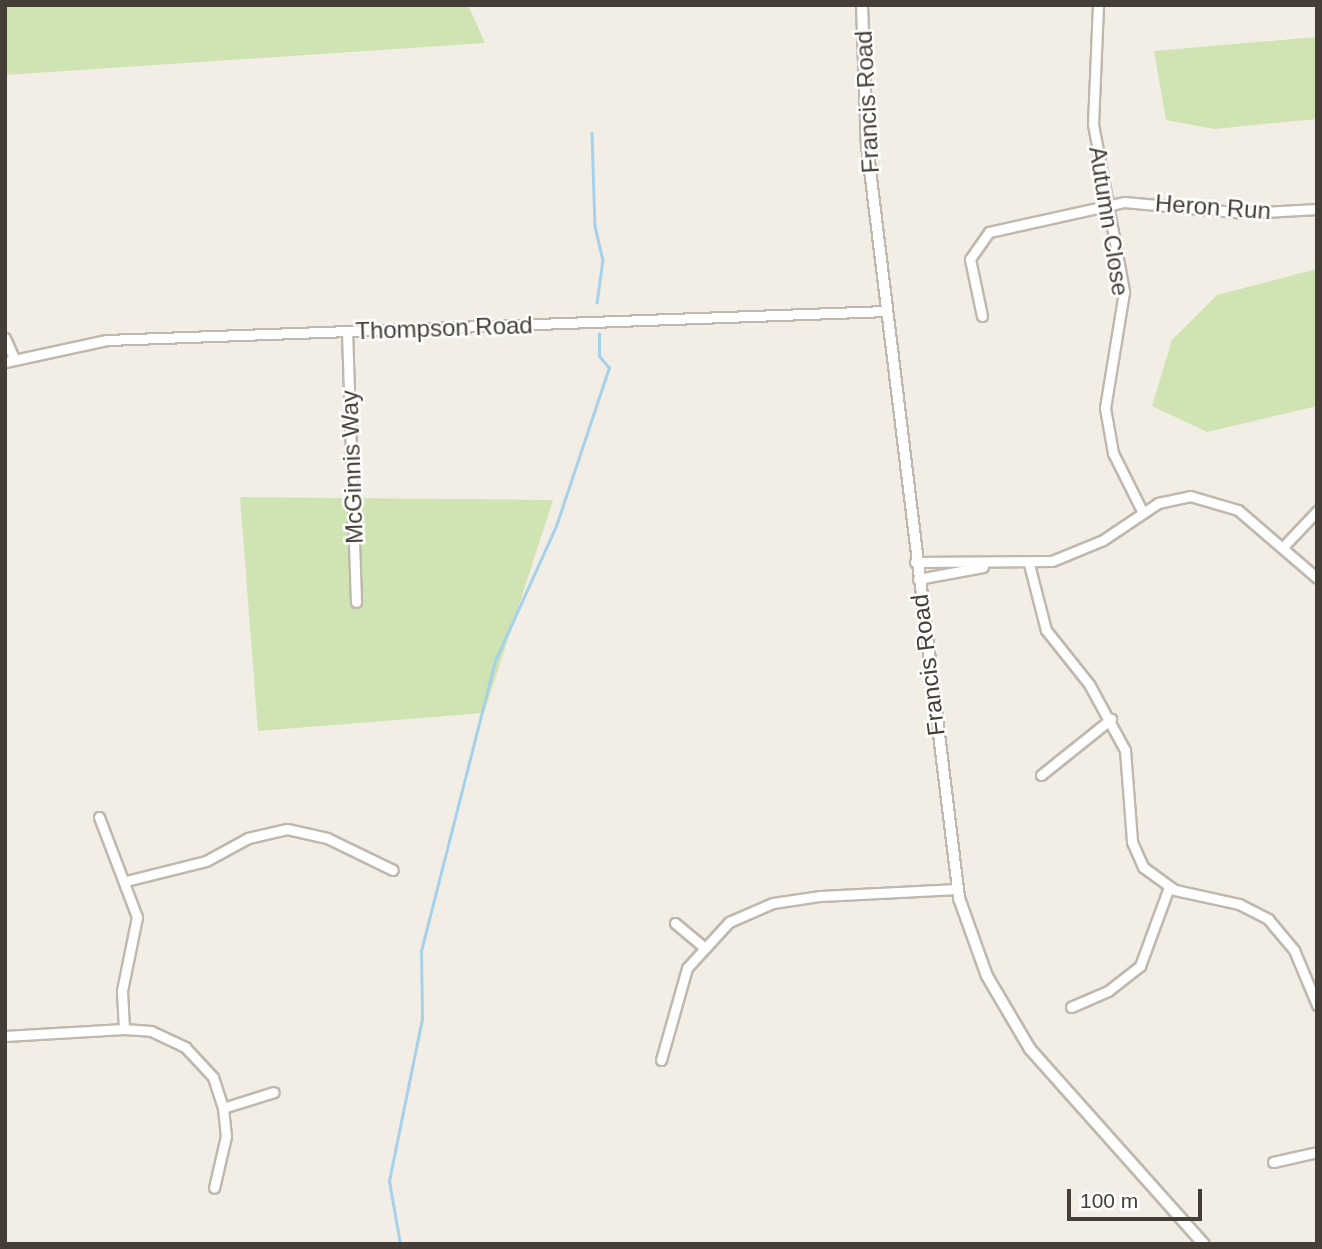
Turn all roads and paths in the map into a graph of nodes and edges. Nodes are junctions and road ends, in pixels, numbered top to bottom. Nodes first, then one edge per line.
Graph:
1 (862, 5) edge
2 (1098, 5) edge
3 (1110, 206) junction
4 (1317, 209) edge
5 (886, 311) junction
6 (982, 316) dead end
7 (347, 331) junction
8 (5, 338) edge
9 (9, 360) edge
10 (1142, 511) junction
11 (1317, 511) edge
12 (1283, 547) junction
13 (915, 562) junction
14 (1029, 564) junction
15 (988, 565) junction
16 (1317, 578) edge
17 (918, 579) junction
18 (356, 602) dead end
19 (1111, 719) junction
20 (1041, 775) dead end
21 (100, 817) dead end
22 (393, 870) dead end
23 (126, 881) junction
24 (1169, 887) junction
25 (958, 889) junction
26 (676, 923) dead end
27 (702, 946) junction
28 (1317, 1005) edge
29 (1071, 1007) dead end
30 (124, 1029) junction
31 (5, 1036) edge
32 (660, 1060) dead end
33 (274, 1092) dead end
34 (223, 1108) junction
35 (1317, 1152) edge
36 (1273, 1162) dead end
37 (214, 1188) dead end
38 (1204, 1244) edge

1 - 5 street, Francis Road
2 - 3 street, Autumn Close
3 - 4 street, Heron Run
3 - 6 street, Heron Run
3 - 10 street, Autumn Close
5 - 7 street, Thompson Road
5 - 13 street, Francis Road
7 - 9 street, Thompson Road
7 - 18 street, McGinnis Way
8 - 9 street
10 - 12 street
10 - 14 street
11 - 12 street
12 - 16 street
13 - 15 street
13 - 17 street, Francis Road
14 - 15 street
14 - 19 street
15 - 17 street
17 - 25 street, Francis Road
19 - 20 street
19 - 24 street
21 - 23 street
22 - 23 street
23 - 30 street
24 - 28 street
24 - 29 street
25 - 27 street
25 - 38 street, Francis Road
26 - 27 street
27 - 32 street
30 - 31 street
30 - 34 street
33 - 34 street
34 - 37 street
35 - 36 street

